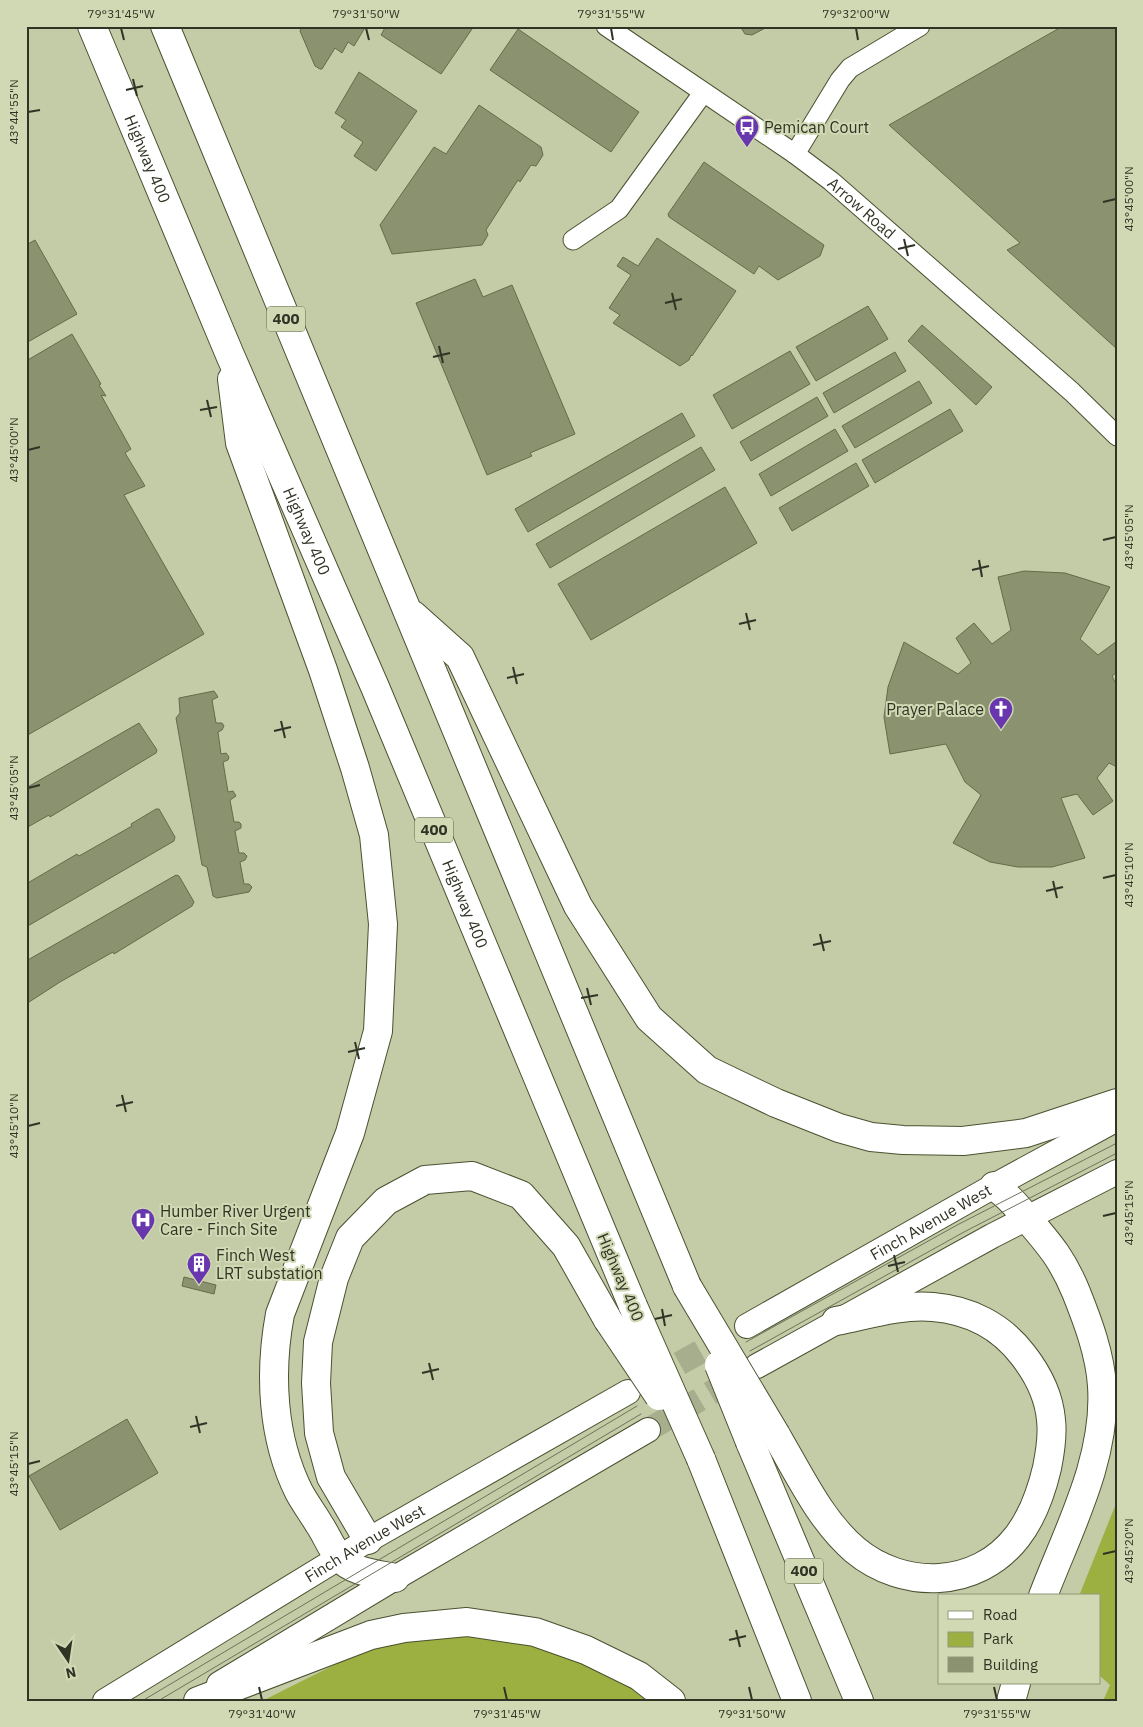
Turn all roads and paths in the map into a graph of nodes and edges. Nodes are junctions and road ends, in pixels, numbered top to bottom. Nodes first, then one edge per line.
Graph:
1 (92, 26) edge
2 (164, 26) edge
3 (606, 26) edge
4 (920, 26) edge
5 (703, 93) junction
6 (795, 154) junction
7 (573, 240) dead end
8 (230, 355) junction
9 (1117, 436) edge
10 (408, 611) junction
11 (1117, 1103) edge
12 (1117, 1120) edge
13 (1117, 1172) edge
14 (994, 1186) junction
15 (1027, 1219) junction
16 (686, 1286) junction
17 (836, 1321) junction
18 (747, 1326) tunnel mouth
19 (757, 1366) tunnel mouth
20 (628, 1392) tunnel mouth
21 (648, 1430) tunnel mouth
22 (701, 1459) junction
23 (368, 1540) junction
24 (339, 1557) junction
25 (395, 1578) junction
26 (1044, 1594) edge
27 (1016, 1684) edge
28 (105, 1701) edge
29 (192, 1701) edge
30 (198, 1701) edge
31 (671, 1701) edge
32 (797, 1701) edge
33 (859, 1701) edge
34 (1010, 1701) edge

1 - 8 highway, Highway 400 / 400
2 - 10 highway, 400
3 - 5 street, Arrow Road
4 - 6 street
5 - 6 street, Arrow Road
5 - 7 street
6 - 9 street, Arrow Road
8 - 22 highway, Highway 400 / 400, bridge
8 - 24 highway
10 - 11 highway
10 - 16 highway, 400
12 - 14 main road, Finch Avenue West
13 - 15 main road
14 - 15 highway
14 - 18 main road, Finch Avenue West
15 - 17 main road
15 - 26 highway
16 - 17 highway, bridge
16 - 33 highway, 400, bridge
17 - 19 main road
20 - 23 main road, Finch Avenue West
21 - 25 main road
22 - 23 highway, bridge
22 - 32 highway, Highway 400 / 400
23 - 24 main road, Finch Avenue West
24 - 25 highway
24 - 28 main road, Finch Avenue West
25 - 29 main road
27 - 34 highway
30 - 31 highway

